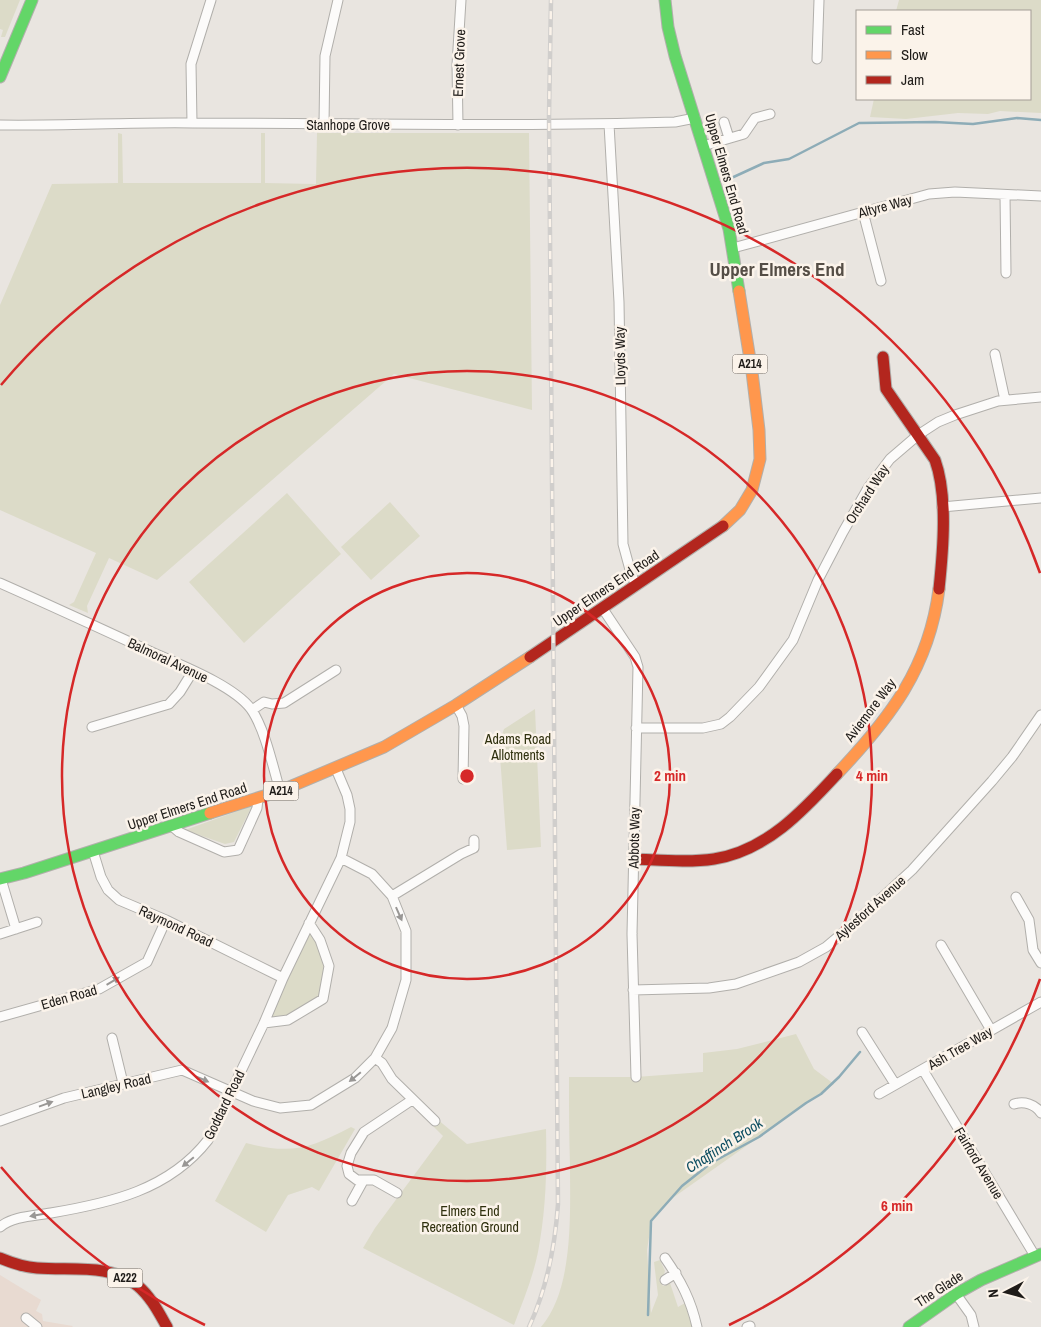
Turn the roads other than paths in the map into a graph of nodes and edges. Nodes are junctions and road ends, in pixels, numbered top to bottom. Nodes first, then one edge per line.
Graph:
1 (32, 0) edge
2 (211, 0) edge
3 (338, 0) edge
4 (461, 0) edge
5 (665, 0) edge
6 (819, 0) edge
7 (817, 59) dead end
8 (0, 77) edge
9 (770, 114) dead end
10 (694, 118) junction
11 (192, 122) junction
12 (724, 122) dead end
13 (324, 124) junction
14 (609, 124) junction
15 (0, 125) edge
16 (458, 125) junction
17 (728, 138) junction
18 (703, 146) junction
19 (1005, 195) junction
20 (1041, 196) edge
21 (862, 212) junction
22 (732, 248) junction
23 (1006, 274) dead end
24 (882, 281) dead end
25 (996, 354) dead end
26 (882, 357) dead end
27 (1041, 397) edge
28 (1005, 400) junction
29 (918, 435) junction
30 (1041, 498) edge
31 (942, 507) junction
32 (0, 583) edge
33 (637, 585) junction
34 (603, 609) junction
35 (336, 670) dead end
36 (193, 671) junction
37 (456, 705) junction
38 (252, 710) junction
39 (1041, 715) edge
40 (92, 727) dead end
41 (636, 728) junction
42 (336, 769) junction
43 (463, 779) dead end
44 (280, 791) junction
45 (258, 799) junction
46 (172, 826) junction
47 (474, 840) dead end
48 (93, 851) junction
49 (341, 858) junction
50 (634, 859) junction
51 (1, 879) edge
52 (392, 896) junction
53 (1016, 897) dead end
54 (166, 920) junction
55 (37, 922) dead end
56 (309, 922) junction
57 (16, 929) junction
58 (0, 934) edge
59 (941, 945) dead end
60 (1041, 963) edge
61 (283, 978) junction
62 (633, 990) junction
63 (1041, 1002) edge
64 (0, 1017) edge
65 (264, 1023) junction
66 (991, 1030) junction
67 (862, 1032) dead end
68 (112, 1038) dead end
69 (375, 1058) junction
70 (923, 1070) junction
71 (636, 1076) dead end
72 (123, 1083) junction
73 (895, 1084) junction
74 (231, 1091) junction
75 (879, 1094) dead end
76 (412, 1100) junction
77 (1014, 1104) dead end
78 (1041, 1112) edge
79 (0, 1121) edge
80 (435, 1122) dead end
81 (363, 1181) junction
82 (397, 1193) dead end
83 (352, 1201) dead end
84 (0, 1227) edge
85 (0, 1249) edge
86 (1038, 1255) edge
87 (0, 1258) edge
88 (665, 1258) dead end
89 (14, 1263) junction
90 (676, 1273) junction
91 (665, 1280) dead end
92 (956, 1294) junction
93 (26, 1318) dead end
94 (37, 1327) edge
95 (167, 1327) edge
96 (696, 1327) edge
97 (909, 1327) edge
98 (974, 1327) edge

1 - 8 main road
2 - 11 street
3 - 13 street
4 - 16 street, Ernest Grove
5 - 10 main road, Upper Elmers End Road / A214
6 - 7 street
9 - 17 street
10 - 14 street, Stanhope Grove
10 - 18 main road, Upper Elmers End Road / A214
11 - 13 street, Stanhope Grove
11 - 15 street, Stanhope Grove
12 - 17 street
13 - 16 street, Stanhope Grove
14 - 16 street, Stanhope Grove
14 - 33 street, Lloyds Way
17 - 18 street
18 - 22 main road, Upper Elmers End Road / A214
19 - 20 street, Altyre Way
19 - 21 street, Altyre Way
19 - 23 street
21 - 22 street, Altyre Way
21 - 24 street
22 - 33 main road, Upper Elmers End Road / A214
25 - 28 street
26 - 29 main road, Aviemore Way
27 - 28 street, Orchard Way
28 - 29 street, Orchard Way
29 - 31 main road, Aviemore Way
29 - 41 street, Orchard Way
30 - 31 street
31 - 50 main road, Aviemore Way
32 - 36 street, Balmoral Avenue
33 - 34 main road, Upper Elmers End Road / A214
34 - 37 main road, Upper Elmers End Road / A214
34 - 41 street, Abbots Way
35 - 38 street
36 - 38 street, Balmoral Avenue
36 - 40 street
37 - 42 main road, Upper Elmers End Road / A214
37 - 43 street
38 - 44 street, Balmoral Avenue
39 - 62 street, Aylesford Avenue
41 - 50 street, Abbots Way
42 - 44 main road, Upper Elmers End Road / A214
42 - 49 street, Goddard Road
44 - 45 main road, Upper Elmers End Road / A214
45 - 46 main road, Upper Elmers End Road / A214
45 - 46 street
46 - 48 main road, Upper Elmers End Road / A214
47 - 52 street
48 - 51 main road, Upper Elmers End Road / A214
48 - 54 street, Raymond Road
49 - 52 street, Langley Road
49 - 56 street, Goddard Road
50 - 62 street, Abbots Way
51 - 57 street
52 -> 69 street, Langley Road
53 - 60 street
54 - 61 street, Raymond Road
64 -> 54 street, Eden Road
55 - 57 street
56 - 61 street, Goddard Road
56 - 65 street
57 - 58 street
59 - 66 street
61 - 65 street, Goddard Road
62 - 71 street, Abbots Way
63 - 66 street, Ash Tree Way
65 - 74 street, Goddard Road
66 - 70 street, Ash Tree Way
67 - 73 street
68 - 72 street
69 -> 74 street, Langley Road
69 - 76 street
70 - 73 street, Ash Tree Way
70 - 86 street, Fairford Avenue
72 -> 74 street, Langley Road
79 -> 72 street, Langley Road
73 - 75 street, Ash Tree Way
74 -> 84 street, Goddard Road
76 - 80 street
76 - 81 street
77 - 78 street
81 - 82 street
81 - 83 street
85 - 89 main road
86 - 92 main road, The Glade
87 - 89 main road, A222
88 - 90 street
89 - 95 main road, A222
90 - 91 street
90 - 96 street
92 - 97 main road, The Glade
92 - 98 street
93 - 94 street

